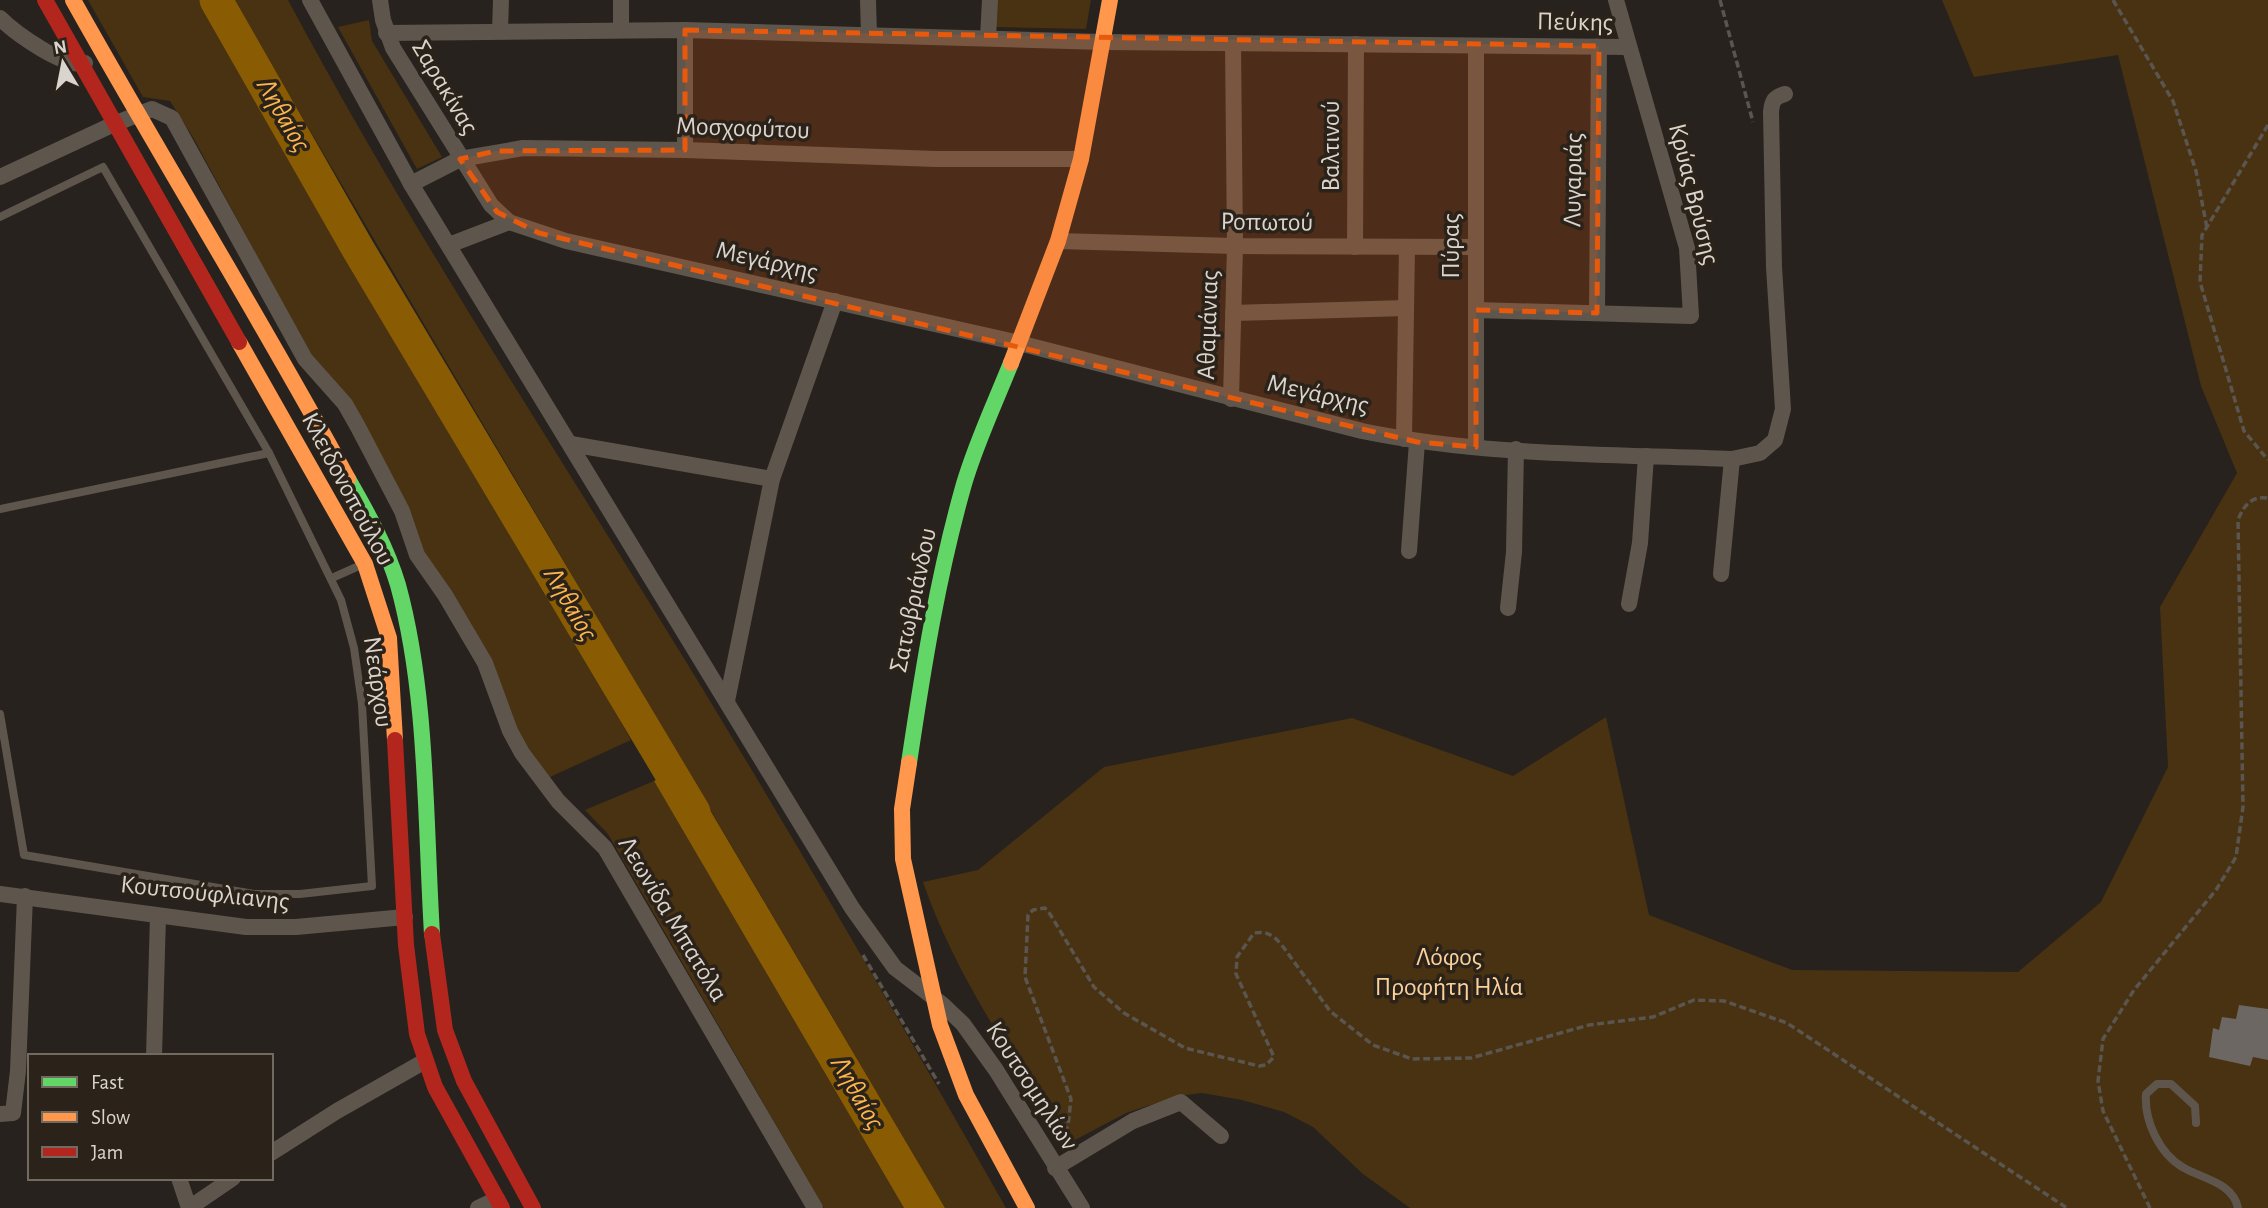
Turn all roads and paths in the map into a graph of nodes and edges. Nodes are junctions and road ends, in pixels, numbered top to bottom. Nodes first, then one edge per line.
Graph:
1 (45, 0) edge
2 (74, 0) edge
3 (310, 0) edge
4 (380, 0) edge
5 (501, 0) edge
6 (621, 0) edge
7 (868, 0) edge
8 (989, 0) edge
9 (1110, 0) edge
10 (1616, 0) edge
11 (1720, 0) edge
12 (2113, 0) edge
13 (0, 18) edge
14 (621, 30) junction
15 (685, 30) junction
16 (500, 31) junction
17 (386, 33) junction
18 (869, 34) junction
19 (988, 38) junction
20 (1103, 42) junction
21 (1233, 43) junction
22 (1356, 44) junction
23 (1476, 46) junction
24 (1599, 46) junction
25 (1629, 47) junction
26 (104, 54) junction
27 (81, 65) junction
28 (1786, 94) dead end
29 (137, 115) junction
30 (114, 124) junction
31 (2268, 125) edge
32 (1754, 128) dead end
33 (685, 150) junction
34 (460, 159) junction
35 (1081, 159) junction
36 (0, 177) edge
37 (411, 184) junction
38 (0, 217) edge
39 (509, 222) junction
40 (2207, 228) junction
41 (1058, 241) junction
42 (449, 245) junction
43 (1235, 246) junction
44 (1355, 247) junction
45 (1407, 247) junction
46 (1476, 247) junction
47 (835, 301) junction
48 (1406, 308) junction
49 (1476, 310) junction
50 (1233, 313) junction
51 (1597, 313) junction
52 (1019, 343) junction
53 (305, 359) junction
54 (292, 375) junction
55 (1231, 399) junction
56 (1411, 441) junction
57 (571, 444) junction
58 (1476, 447) junction
59 (1516, 449) junction
60 (269, 453) junction
61 (1646, 456) junction
62 (1732, 459) junction
63 (2268, 460) edge
64 (772, 479) junction
65 (2268, 498) edge
66 (0, 509) edge
67 (1409, 551) dead end
68 (365, 564) junction
69 (1721, 574) dead end
70 (332, 578) junction
71 (1629, 604) dead end
72 (1508, 608) dead end
73 (727, 701) junction
74 (0, 714) edge
75 (0, 891) edge
76 (25, 896) junction
77 (158, 916) junction
78 (405, 917) junction
79 (859, 948) dead end
80 (932, 998) junction
81 (154, 1054) edge
82 (425, 1061) junction
83 (943, 1091) dead end
84 (6, 1114) edge
85 (2196, 1123) dead end
86 (1221, 1136) dead end
87 (1045, 1151) junction
88 (273, 1152) edge
89 (1055, 1168) junction
90 (180, 1180) edge
91 (230, 1180) edge
92 (499, 1203) edge
93 (189, 1208) edge
94 (478, 1208) edge
95 (533, 1208) edge
96 (815, 1208) edge
97 (1027, 1208) edge
98 (1082, 1208) edge
99 (2067, 1208) edge
100 (2150, 1208) edge
101 (2238, 1208) edge

1 - 27 street, Κλειδονοπούλου
2 - 26 street, Κλειδονοπούλου
3 - 37 street, Κουτσομηλίων
4 - 17 street, Σαρακίνας
5 - 16 street
6 - 14 street
7 - 18 street
8 - 19 street
9 - 20 street, Σατωβριάνδου
10 - 25 street, Κρύας Βρύσης
11 - 32 path
12 - 40 path
13 - 27 street
14 - 15 street, Πεύκης
14 - 16 street, Πεύκης
15 - 18 street, Πεύκης
15 - 33 street
16 - 17 street, Πεύκης
17 - 34 street, Σαρακίνας
18 - 19 street, Πεύκης
19 - 20 street, Πεύκης
20 - 21 street, Πεύκης
20 - 35 street, Σατωβριάνδου
21 - 22 street, Πεύκης
21 - 43 street, Αθαμάνιας
22 - 23 street, Πεύκης
22 - 44 street, Βαλτινού
23 - 24 street, Πεύκης
23 - 46 street, Πύρας
24 - 25 street, Πεύκης
24 - 51 street, Λυγαριάς
25 - 51 street, Κρύας Βρύσης
26 - 27 street
26 - 29 street, Κλειδονοπούλου
27 - 30 street, Κλειδονοπούλου
28 - 62 street, Μεγάρχης
29 - 30 street
29 - 53 street, Λεωνίδα Μπατόλα
29 - 54 street, Κλειδονοπούλου
30 - 36 street
30 - 68 street, Κλειδονοπούλου
31 - 40 path
33 - 34 street, Μοσχοφύτου
33 - 35 street, Μοσχοφύτου
34 - 37 street, Μοσχοφύτου
34 - 39 street, Μεγάρχης
35 - 41 street, Σατωβριάνδου
37 - 42 street, Κουτσομηλίων
38 - 60 lane, Νεάρχου
39 - 42 street
39 - 47 street, Μεγάρχης
40 - 63 path
41 - 43 street, Ροπωτού
41 - 52 street, Σατωβριάνδου
42 - 57 street, Κουτσομηλίων
43 - 44 street, Ροπωτού
43 - 50 street, Αθαμάνιας
44 - 45 street, Ροπωτού
45 - 46 street, Ροπωτού
45 - 48 street
46 - 49 street, Πύρας
47 - 52 street, Μεγάρχης
47 - 64 street
48 - 50 street
48 - 56 street
49 - 51 street, Κρύας Βρύσης
49 - 58 street, Πύρας
50 - 55 street, Αθαμάνιας
52 - 55 street, Μεγάρχης
52 - 80 street, Σατωβριάνδου
53 - 54 street
53 - 96 street, Λεωνίδα Μπατόλα
54 - 95 street, Κλειδονοπούλου
55 - 56 street, Μεγάρχης
56 - 58 street, Μεγάρχης
56 - 67 street
57 - 64 street
57 - 73 street, Κουτσομηλίων
58 - 59 street, Μεγάρχης
59 - 61 street, Μεγάρχης
59 - 72 street
60 - 66 lane
60 - 70 lane, Νεάρχου
61 - 62 street, Μεγάρχης
61 - 71 street
62 - 69 street
64 - 73 street
65 - 100 path
68 - 70 lane
68 - 78 street, Κλειδονοπούλου
70 - 74 lane, Νεάρχου
73 - 80 street, Κουτσομηλίων
75 - 76 street, Κουτσούφλιανης
76 - 77 street, Κουτσούφλιανης
76 - 84 street
77 - 78 street, Κουτσούφλιανης
77 - 81 street
78 - 82 street, Κλειδονοπούλου
79 - 83 path
80 - 87 street, Κουτσομηλίων
80 - 97 street, Σατωβριάνδου
82 - 88 street
82 - 92 street, Κλειδονοπούλου
85 - 101 lane
86 - 89 street
87 - 89 street, Κουτσομηλίων
87 - 99 path
89 - 98 street, Κουτσομηλίων
90 - 93 street
91 - 93 street
92 - 94 street

